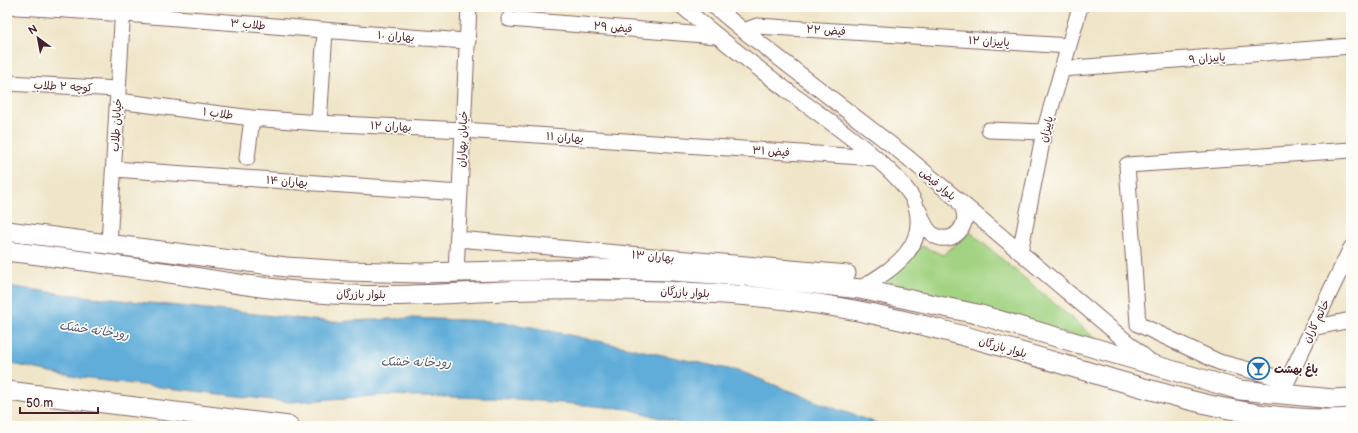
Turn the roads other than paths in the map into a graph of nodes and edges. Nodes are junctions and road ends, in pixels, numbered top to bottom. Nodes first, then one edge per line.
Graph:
1 (16, 7) edge
2 (469, 7) edge
3 (683, 7) edge
4 (715, 7) edge
5 (1080, 7) edge
6 (123, 10) edge
7 (509, 19) dead end
8 (325, 31) junction
9 (744, 31) junction
10 (716, 36) junction
11 (910, 36) joint
12 (468, 41) junction
13 (1069, 46) junction
14 (1351, 46) edge
15 (1062, 69) junction
16 (7, 83) edge
17 (118, 95) junction
18 (252, 118) junction
19 (319, 123) junction
20 (463, 130) junction
21 (989, 130) dead end
22 (1044, 132) junction
23 (666, 143) joint
24 (1351, 150) edge
25 (247, 158) dead end
26 (876, 158) junction
27 (114, 169) junction
28 (460, 193) junction
29 (958, 201) junction
30 (916, 206) junction
31 (7, 231) edge
32 (458, 239) junction
33 (109, 243) junction
34 (1351, 248) edge
35 (7, 251) edge
36 (1020, 252) junction
37 (456, 272) junction
38 (848, 272) dead end
39 (745, 276) junction
40 (860, 289) junction
41 (741, 295) junction
42 (1351, 320) edge
43 (1312, 328) junction
44 (1157, 367) junction
45 (1284, 387) junction
46 (7, 391) edge
47 (1351, 398) edge
48 (7, 402) edge
49 (1351, 418) edge
50 (199, 426) edge
51 (289, 426) edge

1 - 6 street, طلاب ۳
2 - 12 street, خیابان بهاران
3 - 10 street, بلوار فیض
4 - 9 street, بلوار فیض
5 - 13 street, پاییزان
6 - 8 street, طلاب ۳
6 - 17 street, خیابان طلاب
7 - 10 street, فیض ۲۹
8 - 12 street, بهاران ۱۰
8 - 19 street
9 - 11 street, فیض ۲۲
9 - 29 street, بلوار فیض
10 - 26 street, بلوار فیض
11 - 13 street, پاییزان ۱۲
12 - 20 street, خیابان بهاران
13 - 15 street, پاییزان
14 - 15 street, پاییزان ۹
15 - 22 street, پاییزان
16 - 17 street, کوچه ۲ طلاب
17 - 18 street, طلاب ۱
17 - 27 street, خیابان طلاب
18 - 19 street, طلاب ۱
18 - 25 street
19 - 20 street, بهاران ۱۲
20 - 23 street, بهاران ۱۱
20 - 28 street, خیابان بهاران
21 - 22 street
22 - 36 street, پاییزان
23 - 26 street, فیض ۳۱
24 - 45 street
26 - 30 street, بلوار فیض
27 - 28 street, بهاران ۱۴
27 - 33 street, خیابان طلاب
28 - 32 street, خیابان بهاران
29 - 30 street
29 - 36 street, بلوار فیض
30 - 40 street, بلوار فیض
31 - 33 main road, بلوار بازرگان
32 - 37 street, خیابان بهاران
32 - 38 street, بهاران ۱۳
33 - 37 main road, بلوار بازرگان
34 - 43 street, خاتم کاران
35 - 41 main road, بلوار بازرگان
36 - 44 street, بلوار فیض
37 - 39 main road, بلوار بازرگان
39 - 40 main road, بلوار بازرگان
39 - 41 main road
40 - 44 main road, بلوار بازرگان
41 - 49 main road, بلوار بازرگان
42 - 43 street
43 - 45 street, خاتم کاران
44 - 45 main road, بلوار بازرگان
45 - 47 main road, بلوار بازرگان
46 - 51 main road
48 - 50 main road

